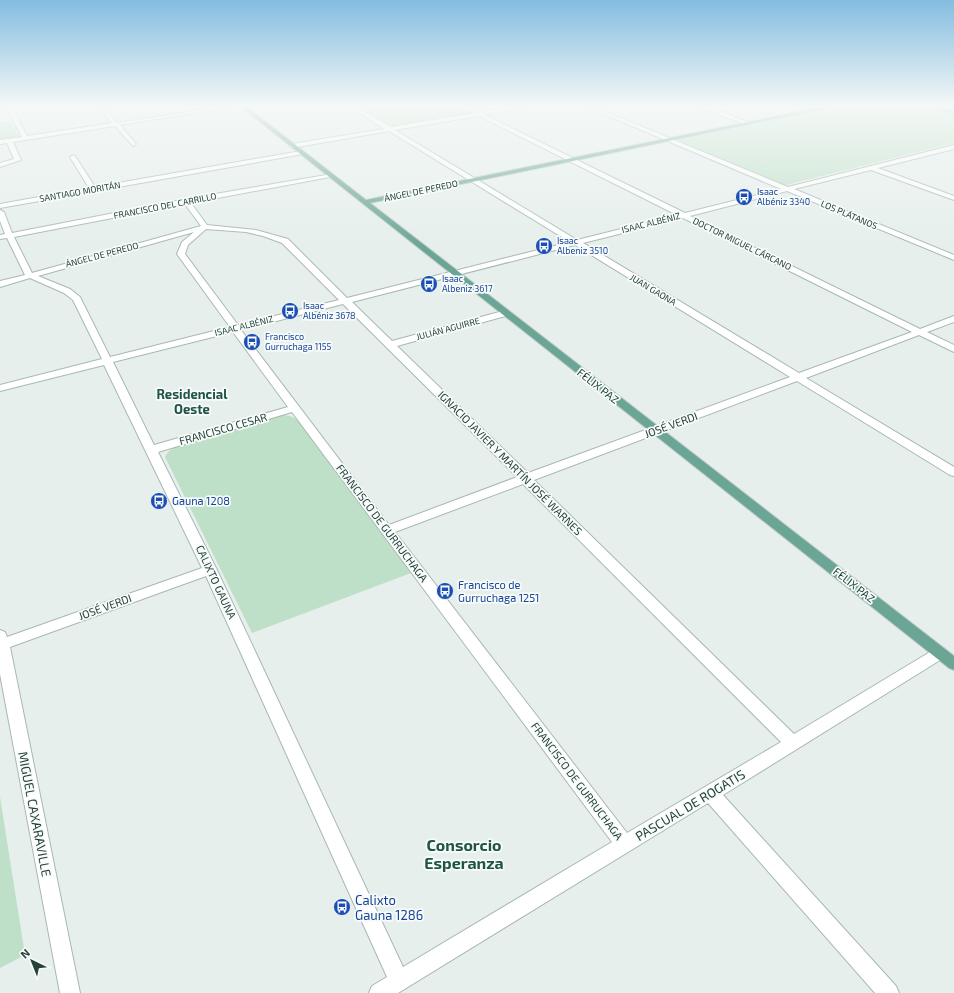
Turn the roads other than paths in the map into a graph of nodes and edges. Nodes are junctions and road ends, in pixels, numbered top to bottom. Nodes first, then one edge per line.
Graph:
1 (15, 153) edge
2 (299, 153) edge
3 (301, 153) edge
4 (428, 153) edge
5 (558, 153) edge
6 (604, 153) edge
7 (702, 153) edge
8 (933, 153) edge
9 (73, 157) dead end
10 (571, 160) junction
11 (0, 165) edge
12 (871, 168) junction
13 (330, 175) junction
14 (473, 180) junction
15 (93, 189) junction
16 (787, 189) junction
17 (954, 198) edge
18 (186, 201) junction
19 (364, 202) junction
20 (0, 206) edge
21 (0, 212) edge
22 (682, 215) junction
23 (205, 227) junction
24 (9, 235) junction
25 (0, 237) edge
26 (576, 242) junction
27 (954, 258) edge
28 (455, 273) junction
29 (29, 275) junction
30 (0, 284) edge
31 (345, 301) junction
32 (506, 313) junction
33 (954, 319) edge
34 (235, 329) junction
35 (920, 332) junction
36 (390, 345) junction
37 (954, 349) edge
38 (107, 361) junction
39 (798, 378) junction
40 (0, 388) edge
41 (294, 408) junction
42 (656, 431) junction
43 (151, 450) junction
44 (954, 472) edge
45 (526, 480) junction
46 (387, 530) junction
47 (210, 570) junction
48 (1, 642) edge
49 (940, 653) junction
50 (954, 664) edge
51 (793, 743) junction
52 (710, 793) junction
53 (625, 845) junction
54 (399, 981) junction
55 (70, 993) edge
56 (379, 993) edge
57 (889, 993) edge

1 - 11 street
2 - 15 street, SANTIAGO MORITÁN
3 - 13 main road, FÉLIX PAZ
4 - 14 street, JUAN GAONA
5 - 10 street, DOCTOR MIGUEL CÁRCANO
6 - 10 main road, ÁNGEL DE PEREDO
7 - 16 street, LOS PLÁTANOS
8 - 12 street, ISAAC ALBÉNIZ
9 - 15 street
10 - 14 main road, ÁNGEL DE PEREDO
10 - 22 street, DOCTOR MIGUEL CÁRCANO
12 - 16 street, ISAAC ALBÉNIZ
12 - 17 street
13 - 18 street, FRANCISCO DEL CARRILLO
13 - 19 main road, FÉLIX PAZ
14 - 19 main road, ÁNGEL DE PEREDO
14 - 26 street, JUAN GAONA
15 - 20 street, SANTIAGO MORITÁN
16 - 22 street, ISAAC ALBÉNIZ
16 - 27 street, LOS PLÁTANOS
18 - 23 street
18 - 24 street, FRANCISCO DEL CARRILLO
19 - 28 main road, FÉLIX PAZ
21 - 24 street
22 - 26 street, ISAAC ALBÉNIZ
22 - 35 street, DOCTOR MIGUEL CÁRCANO
23 - 29 street, ÁNGEL DE PEREDO
23 - 31 street, IGNACIO JAVIER Y MARTÍN JOSÉ WARNES
23 - 34 street, FRANCISCO DE GURRUCHAGA
24 - 25 street, FRANCISCO DEL CARRILLO
24 - 29 street
26 - 28 street, ISAAC ALBÉNIZ
26 - 39 street, JUAN GAONA
28 - 31 street, ISAAC ALBÉNIZ
28 - 32 main road, FÉLIX PAZ
29 - 30 street, ÁNGEL DE PEREDO
29 - 38 street, CALIXTO GAUNA
31 - 34 street, ISAAC ALBÉNIZ
31 - 36 street, IGNACIO JAVIER Y MARTÍN JOSÉ WARNES
32 - 36 street, JULIÁN AGUIRRE
32 - 42 main road, FÉLIX PAZ
33 - 35 street, JOSÉ VERDI
34 - 38 street, ISAAC ALBÉNIZ
34 - 41 street, FRANCISCO DE GURRUCHAGA
35 - 37 street, DOCTOR MIGUEL CÁRCANO
35 - 39 street, JOSÉ VERDI
36 - 45 street, IGNACIO JAVIER Y MARTÍN JOSÉ WARNES
38 - 40 street, ISAAC ALBÉNIZ
38 - 43 street, CALIXTO GAUNA
39 - 42 street, JOSÉ VERDI
39 - 44 street, JUAN GAONA
41 - 43 street, FRANCISCO CESAR
41 - 46 street, FRANCISCO DE GURRUCHAGA
42 - 45 street, JOSÉ VERDI
42 - 49 main road, FÉLIX PAZ
43 - 47 street, CALIXTO GAUNA
45 - 46 street, JOSÉ VERDI
45 - 51 street, IGNACIO JAVIER Y MARTÍN JOSÉ WARNES
46 - 53 street, FRANCISCO DE GURRUCHAGA
47 - 48 street, JOSÉ VERDI
47 - 54 street, CALIXTO GAUNA
48 - 55 street, MIGUEL CAXARAVILLE
49 - 50 main road, FÉLIX PAZ
49 - 51 street, PASCUAL DE ROGATIS
51 - 52 street, PASCUAL DE ROGATIS
52 - 53 street, PASCUAL DE ROGATIS
52 - 57 street
53 - 54 street, PASCUAL DE ROGATIS
54 - 56 street, PASCUAL DE ROGATIS

